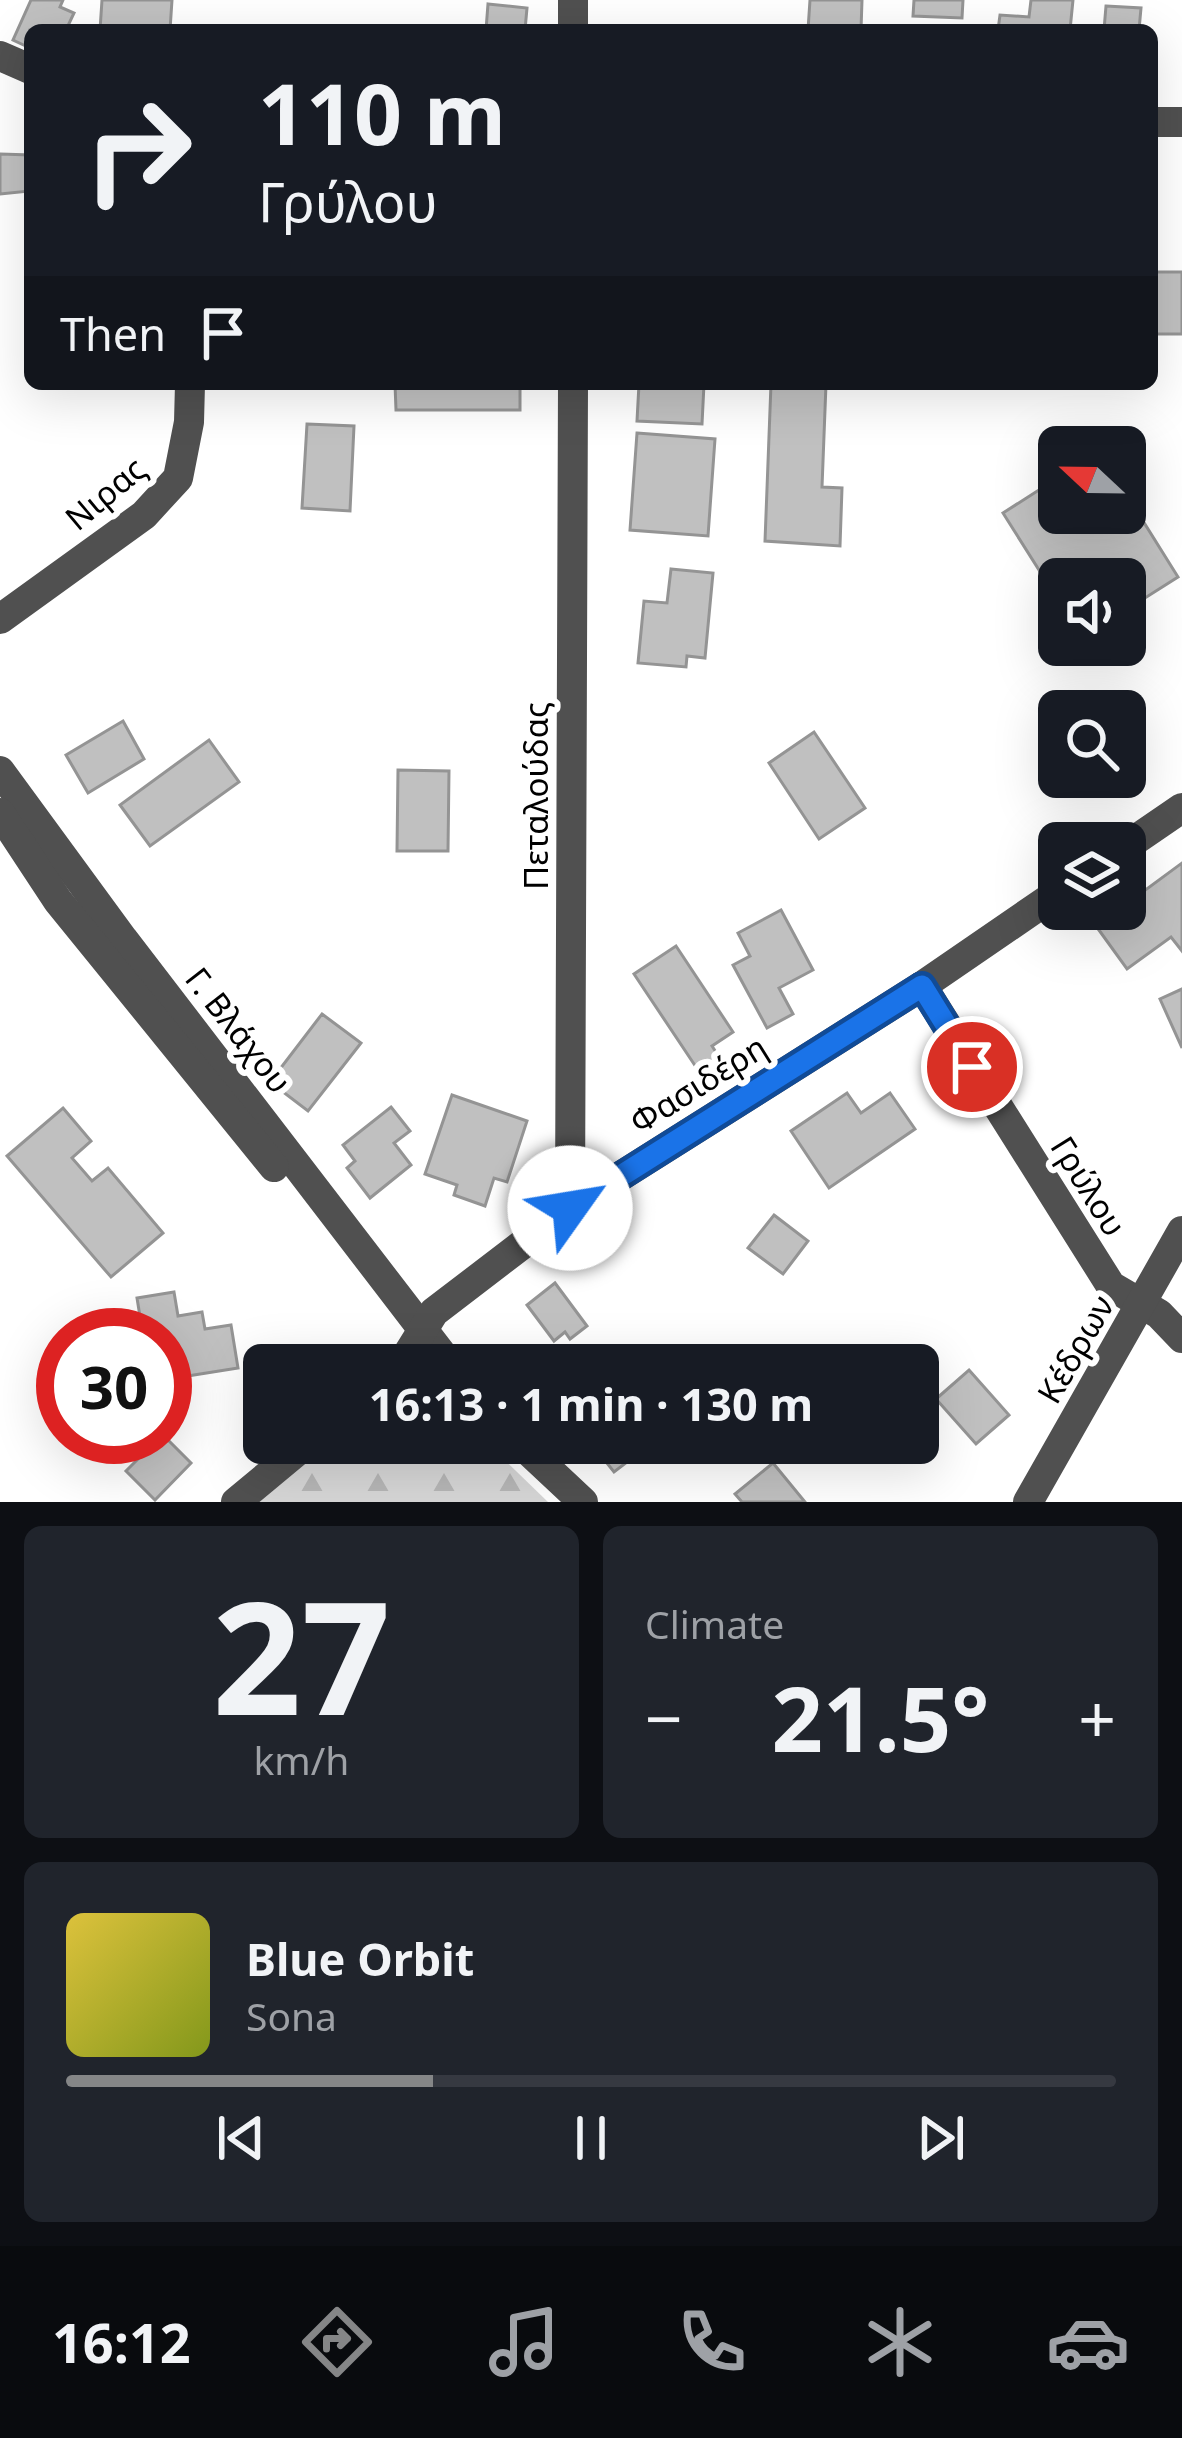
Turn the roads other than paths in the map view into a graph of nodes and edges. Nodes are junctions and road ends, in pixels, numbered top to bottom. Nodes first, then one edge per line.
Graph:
1 (190, 390) edge
2 (573, 390) edge
3 (0, 619) edge
4 (0, 771) edge
5 (1182, 808) edge
6 (0, 813) edge
7 (1146, 833) edge
8 (1038, 906) edge
9 (922, 986) junction
10 (570, 1208) junction
11 (1182, 1231) edge
12 (1142, 1304) junction
13 (422, 1332) junction
14 (1182, 1338) edge
15 (414, 1344) edge
16 (432, 1344) edge
17 (282, 1464) edge
18 (542, 1464) edge
19 (236, 1502) edge
20 (583, 1502) edge
21 (1028, 1502) edge

1 - 3 street, Νιρας
2 - 10 street, Πεταλούδας
4 - 13 street, Γ. Βλάχου
5 - 7 street
6 - 13 street, Γ. Βλάχου
8 - 9 street, Φασιδέρη
9 - 10 street, Φασιδέρη
9 - 12 street, Γρύλου
10 - 13 street, Φασιδέρη
11 - 12 street, Κέδρων
12 - 14 street, Γρύλου
12 - 21 street, Κέδρων
13 - 15 street, Φασιδέρη
13 - 16 street, Γ. Βλάχου
17 - 19 street
18 - 20 street

